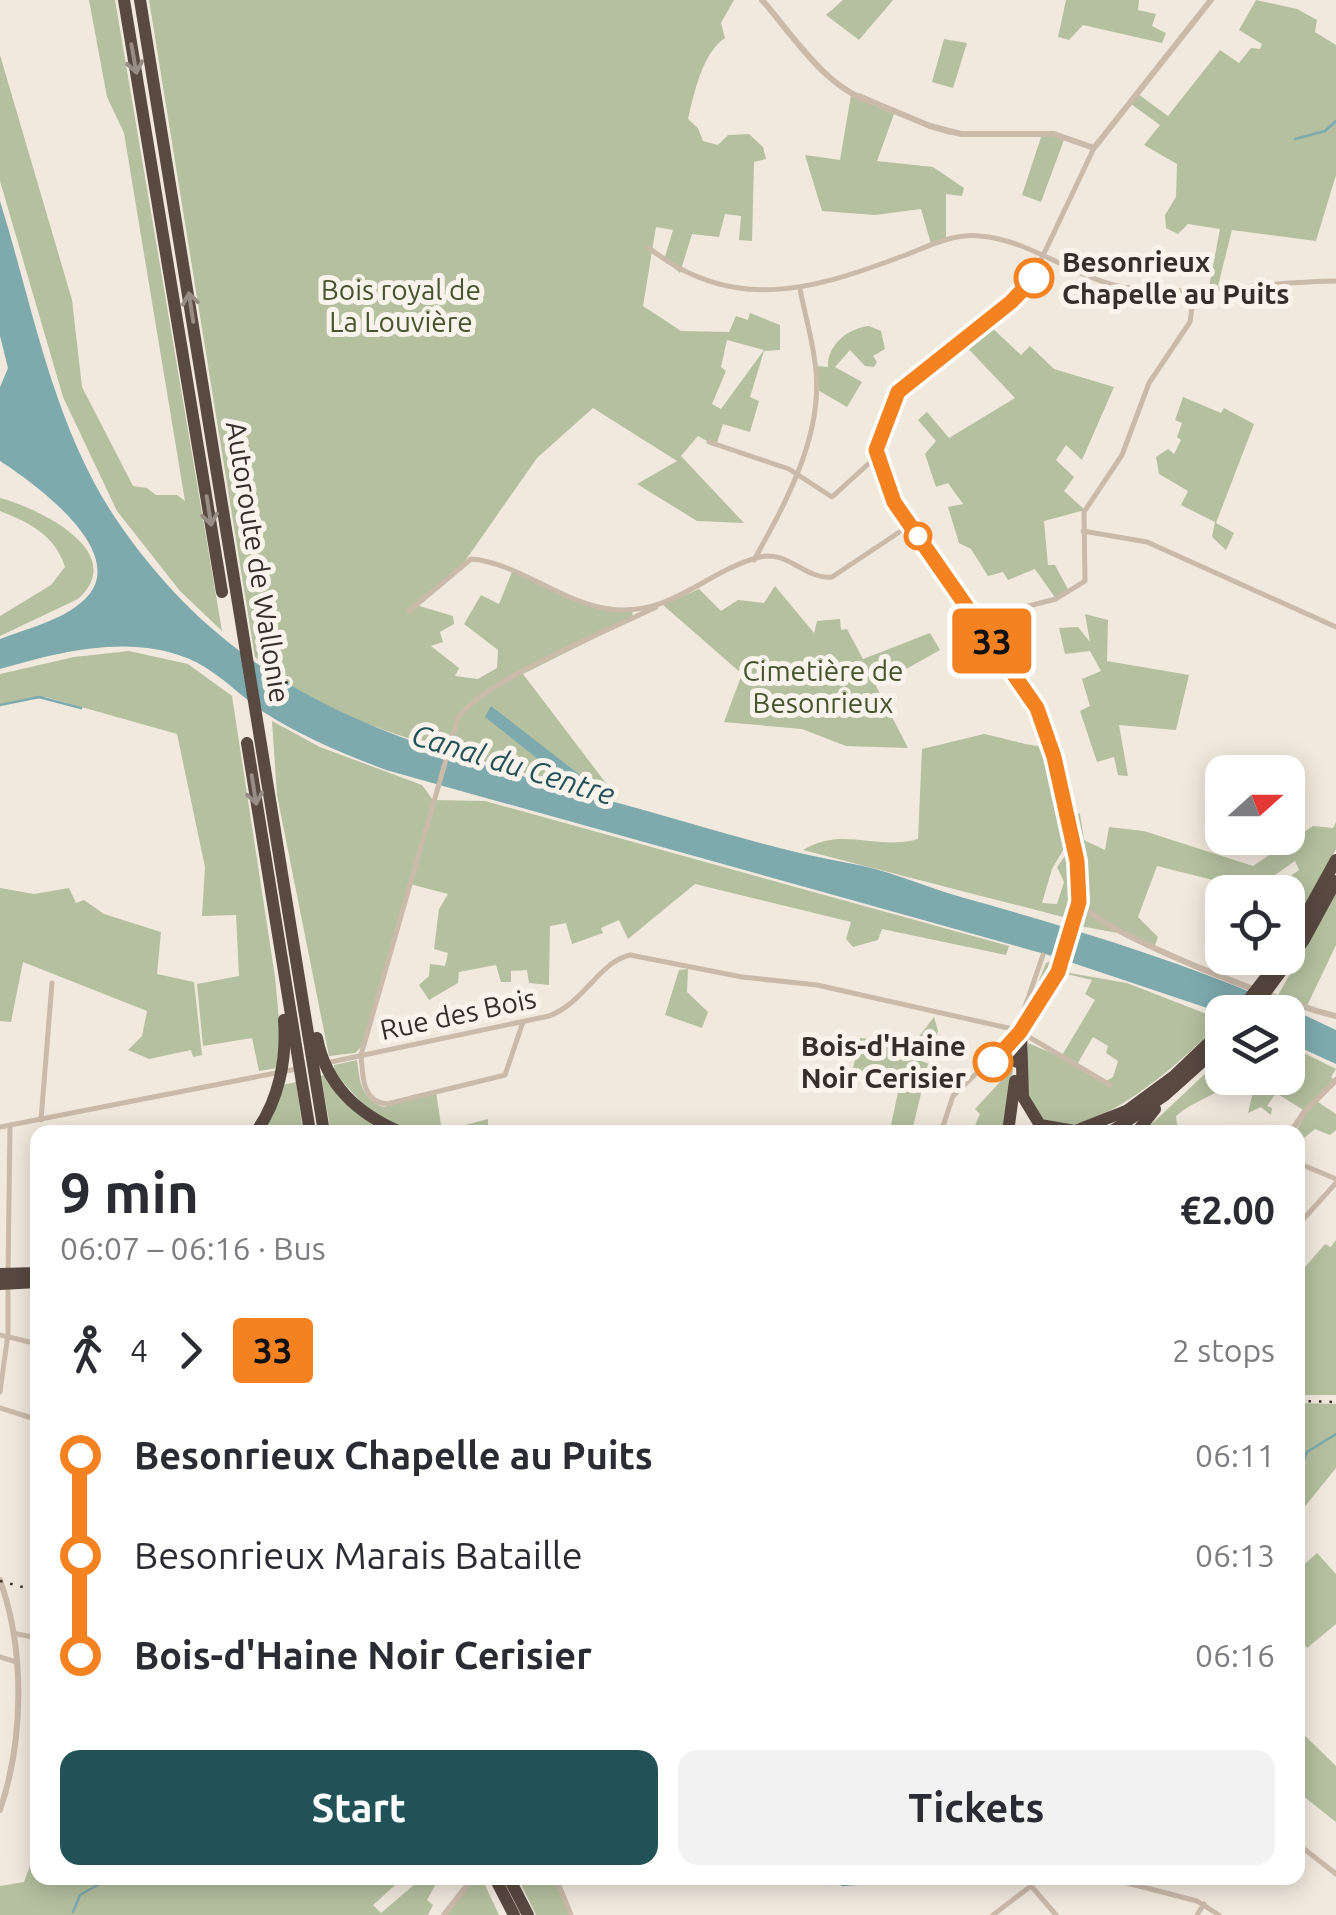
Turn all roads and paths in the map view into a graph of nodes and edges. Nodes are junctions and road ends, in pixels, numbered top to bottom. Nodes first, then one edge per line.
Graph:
1 (124, 0) edge
2 (140, 0) edge
3 (762, 0) edge
4 (1211, 0) edge
5 (1094, 148) junction
6 (649, 248) dead end
7 (1043, 254) junction
8 (1336, 281) edge
9 (800, 288) junction
10 (1195, 288) junction
11 (196, 431) junction
12 (709, 442) dead end
13 (214, 454) junction
14 (876, 456) junction
15 (797, 474) junction
16 (910, 525) junction
17 (1083, 531) junction
18 (754, 560) junction
19 (222, 592) dead end
20 (656, 608) junction
21 (410, 612) dead end
22 (977, 619) junction
23 (1336, 627) edge
24 (246, 742) dead end
25 (1336, 860) edge
26 (1336, 881) edge
27 (1079, 902) junction
28 (1305, 916) edge
29 (1305, 929) edge
30 (284, 930) junction
31 (1043, 955) dead end
32 (1274, 975) edge
33 (52, 983) dead end
34 (1255, 995) edge
35 (1336, 1016) edge
36 (524, 1022) junction
37 (1018, 1032) junction
38 (1205, 1049) edge
39 (1003, 1050) junction
40 (303, 1054) junction
41 (1205, 1054) edge
42 (361, 1055) junction
43 (1017, 1062) junction
44 (315, 1077) junction
45 (1336, 1080) edge
46 (1110, 1085) dead end
47 (1165, 1095) junction
48 (1126, 1111) junction
49 (41, 1121) junction
50 (259, 1125) edge
51 (311, 1125) edge
52 (323, 1125) edge
53 (388, 1125) edge
54 (943, 1125) edge
55 (1009, 1125) edge
56 (1040, 1125) edge
57 (1090, 1125) edge
58 (1103, 1125) edge
59 (1121, 1125) edge
60 (1142, 1125) edge
61 (1296, 1125) edge
62 (0, 1127) edge
63 (10, 1127) junction
64 (1305, 1166) edge
65 (1336, 1181) edge
66 (1305, 1215) edge
67 (0, 1274) edge
68 (30, 1277) edge
69 (30, 1279) edge
70 (0, 1284) edge
71 (4, 1334) edge
72 (30, 1342) edge
73 (0, 1392) edge
74 (0, 1408) edge
75 (30, 1417) edge
76 (0, 1580) edge
77 (17, 1634) junction
78 (30, 1636) edge
79 (0, 1657) edge
80 (16, 1662) junction
81 (0, 1810) edge
82 (1305, 1850) edge
83 (1336, 1874) edge
84 (468, 1885) edge
85 (494, 1885) edge
86 (496, 1885) edge
87 (513, 1885) edge
88 (559, 1885) edge
89 (1134, 1885) edge
90 (1031, 1886) joint
91 (1204, 1904) junction
92 (444, 1915) edge
93 (504, 1915) edge
94 (514, 1915) edge
95 (528, 1915) edge
96 (571, 1915) edge
97 (994, 1915) edge
98 (1056, 1915) edge
99 (1197, 1915) edge
100 (1219, 1915) edge

1 -> 11 highway, Autoroute de Wallonie
13 -> 2 highway, Autoroute de Wallonie
3 - 5 street
4 - 5 street
5 - 7 street
6 - 9 street
7 - 9 street
7 - 10 street
7 - 14 street
8 - 10 street
9 - 15 street
10 - 17 street
11 - 13 highway
11 -> 19 highway, Autoroute de Wallonie
12 - 15 street
13 - 30 highway, Autoroute de Wallonie
14 - 15 street
14 - 16 street
15 - 18 street
16 - 18 street
16 - 22 street
17 - 22 street
17 - 23 street
18 - 20 street
20 - 21 street
20 - 42 street
22 - 27 street
24 -> 30 highway, Autoroute de Wallonie
25 - 28 highway
26 - 29 highway
27 - 35 street
27 - 37 street
30 - 40 highway
30 - 40 highway, Autoroute de Wallonie
31 - 37 street
32 - 34 highway
33 - 49 street
36 - 37 street, Rue des Bois
36 - 42 street, Rue des Bois
36 - 42 street
37 - 39 street
37 - 43 highway
37 - 46 street
37 - 56 highway
38 - 48 highway
39 - 43 highway
39 - 54 street
40 - 44 highway
40 - 44 highway, Autoroute de Wallonie
40 - 50 highway
41 - 47 highway
42 - 49 street, Rue des Bois
43 - 55 highway
44 - 51 highway, Autoroute de Wallonie
44 - 52 highway, Autoroute de Wallonie
44 - 53 highway
45 - 61 street
47 - 59 highway
47 - 60 highway
48 - 57 highway
48 - 58 highway
49 - 63 street, Rue des Bois
62 - 63 street, Rue des Bois
63 - 71 street
64 - 65 street
65 - 66 street
67 - 68 highway
69 - 70 highway
71 - 72 street
71 - 73 street
74 - 75 street
76 - 77 street
77 - 78 street
77 - 80 street
79 - 80 street
80 - 81 street
82 - 83 street
84 - 92 street
85 - 93 highway
86 - 94 highway
87 - 95 highway
88 - 96 street
89 - 91 street
90 - 97 street
90 - 98 street
91 - 99 street
91 - 100 street

